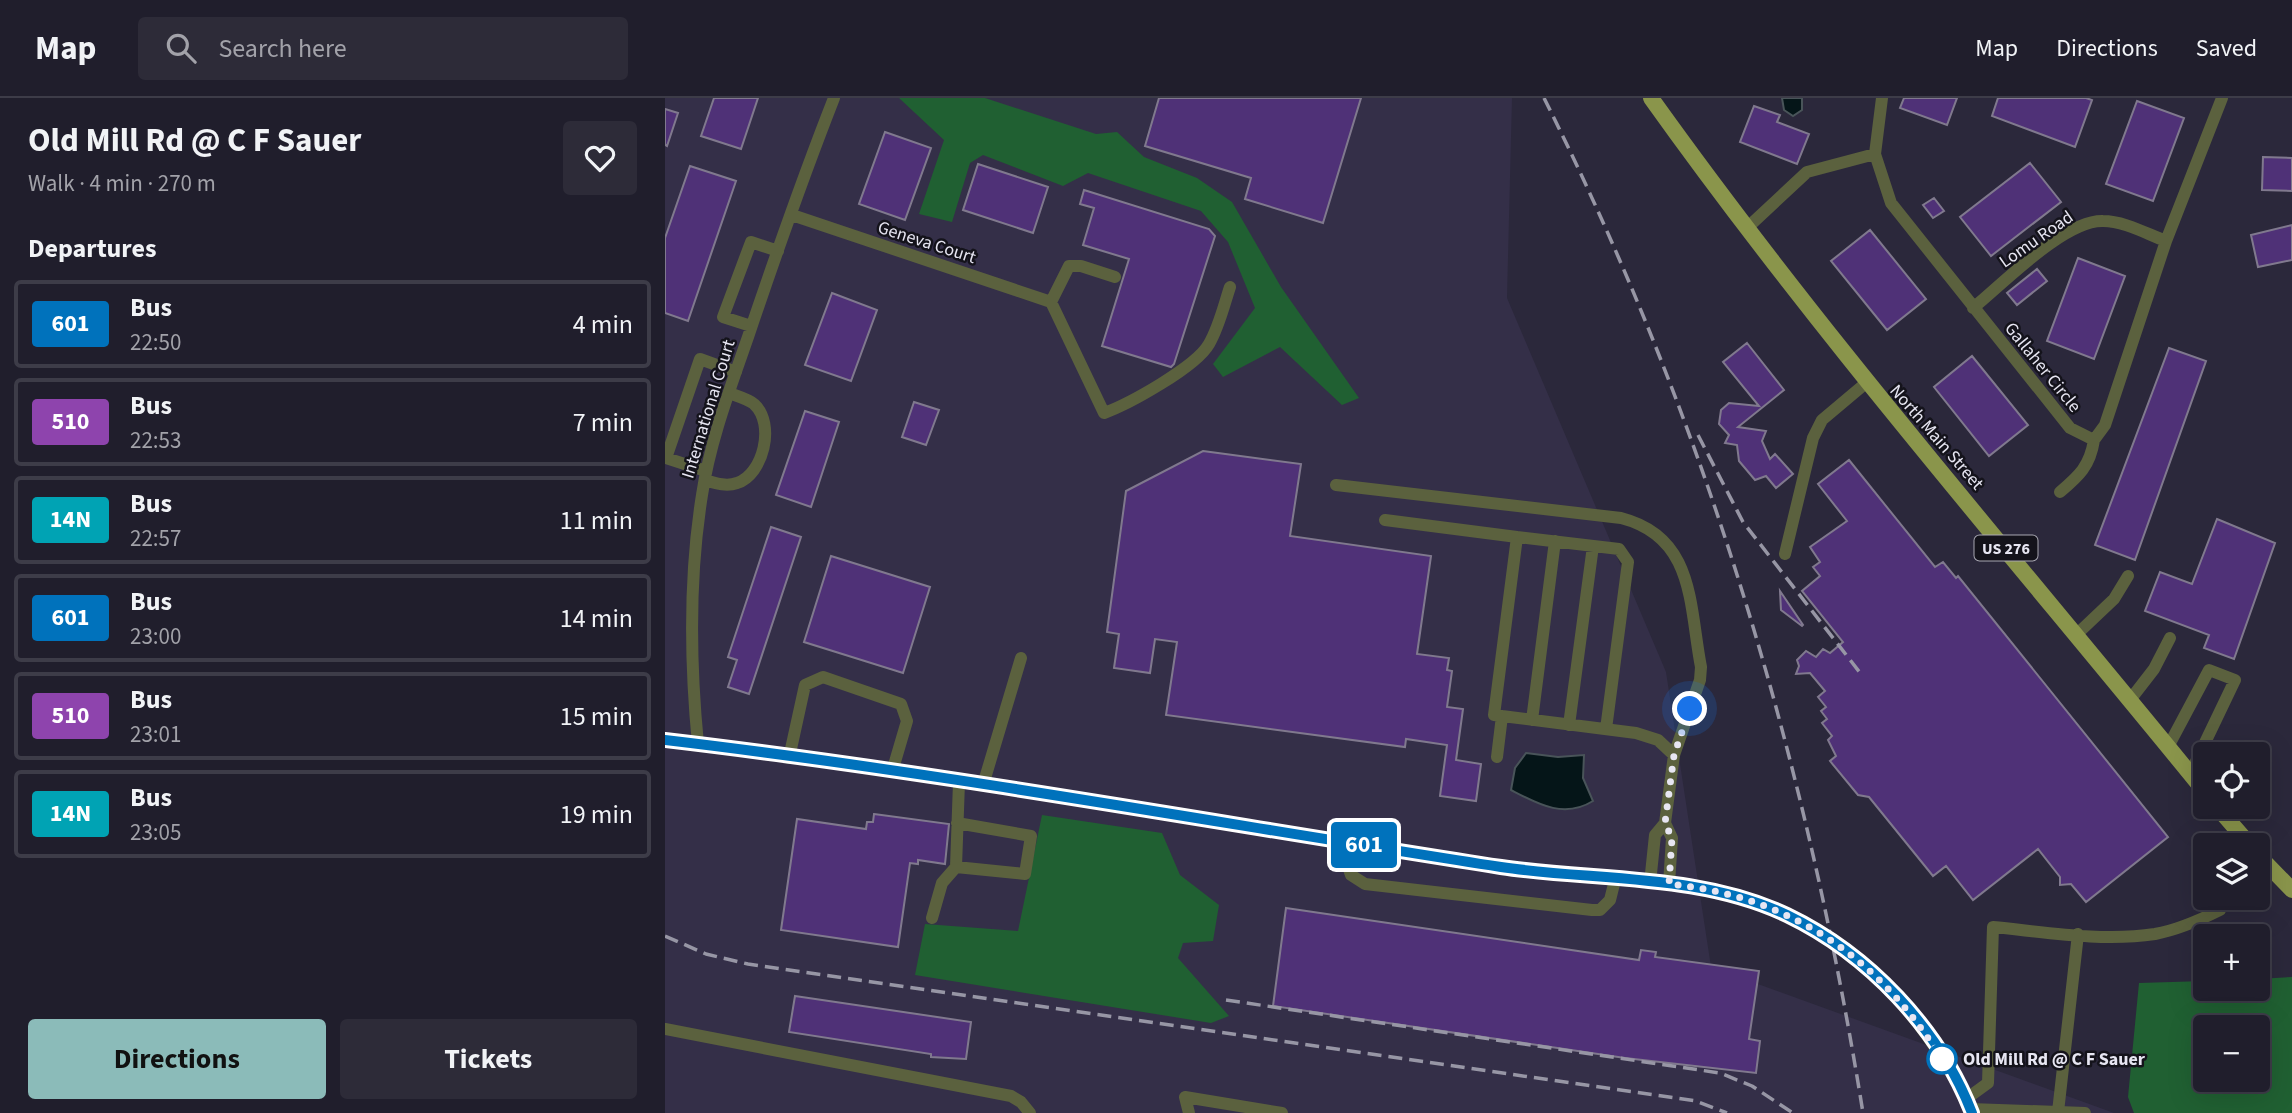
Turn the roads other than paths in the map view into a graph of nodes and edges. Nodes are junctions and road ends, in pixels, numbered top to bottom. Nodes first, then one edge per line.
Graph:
1 (834, 98) edge
2 (1651, 98) edge
3 (1882, 98) edge
4 (2222, 98) edge
5 (1875, 154) junction
6 (792, 215) junction
7 (1747, 229) junction
8 (2166, 241) junction
9 (778, 251) junction
10 (1115, 277) dead end
11 (1230, 287) dead end
12 (1051, 302) junction
13 (1973, 308) junction
14 (751, 326) junction
15 (736, 372) junction
16 (1866, 383) junction
17 (729, 393) junction
18 (2094, 440) junction
19 (705, 476) junction
20 (1336, 485) dead end
21 (2060, 492) dead end
22 (1385, 520) dead end
23 (1517, 537) junction
24 (1555, 541) junction
25 (1593, 546) junction
26 (1785, 554) dead end
27 (2128, 576) dead end
28 (2076, 635) junction
29 (2170, 638) dead end
30 (1021, 658) dead end
31 (2130, 700) junction
32 (1501, 716) junction
33 (1532, 720) junction
34 (1569, 724) junction
35 (1606, 729) junction
36 (665, 740) edge
37 (698, 744) junction
38 (2168, 747) junction
39 (1674, 755) junction
40 (1497, 757) dead end
41 (789, 758) junction
42 (892, 772) junction
43 (2190, 774) junction
44 (2193, 778) edge
45 (959, 782) junction
46 (983, 785) junction
47 (2227, 819) edge
48 (957, 823) junction
49 (1665, 823) junction
50 (2240, 833) edge
51 (1340, 842) junction
52 (956, 867) junction
53 (2270, 867) edge
54 (1615, 880) junction
55 (1650, 883) junction
56 (1669, 884) junction
57 (2292, 890) edge
58 (2220, 910) dead end
59 (932, 918) dead end
60 (2078, 934) junction
61 (665, 1029) edge
62 (1970, 1107) edge
63 (2014, 1112) edge
64 (2058, 1112) edge
65 (1030, 1113) edge
66 (1189, 1113) edge
67 (1282, 1113) edge
68 (2085, 1113) edge

1 - 6 street, International Court
2 - 7 main road, North Main Street / US 276
3 - 5 street, Gallaher Circle
4 - 8 street, Gallaher Circle
5 - 7 street
5 - 13 street, Gallaher Circle
6 - 9 street, International Court
6 - 12 street, Geneva Court
7 - 16 main road, North Main Street / US 276
8 - 13 street, Lomu Road
8 - 18 street, Gallaher Circle
9 - 14 street, International Court
9 - 14 street
10 - 12 street
11 - 12 street
13 - 18 street, Gallaher Circle
14 - 15 street, International Court
15 - 17 street, International Court
15 - 19 street
16 - 26 street
16 - 28 main road, North Main Street / US 276
17 - 19 street, International Court
17 - 19 street
18 - 21 street
19 - 37 street, International Court
20 - 39 street
22 - 23 street
23 - 24 street
23 - 32 street
24 - 25 street
24 - 33 street
25 - 34 street
25 - 35 street
27 - 28 street
28 - 31 main road, North Main Street / US 276
29 - 31 street
30 - 46 street
31 - 38 main road, North Main Street / US 276
32 - 33 street
32 - 40 street
33 - 34 street
34 - 35 street
35 - 39 street
36 - 37 street
37 - 41 street
38 - 43 main road, North Main Street / US 276
38 - 43 street
39 - 49 street
41 - 42 street
41 - 42 street
42 - 45 street
43 - 44 main road, North Main Street / US 276
45 - 46 street
45 - 48 street
46 - 51 street
47 - 50 main road
48 - 52 street
48 - 52 street
49 - 55 street
49 - 56 street
51 - 54 street
51 - 54 street
52 - 59 street
53 - 57 main road
54 - 55 street
55 - 56 street
56 - 62 street
58 - 60 street
60 - 62 street
60 - 64 street
61 - 65 street
62 - 63 street
63 - 64 street
64 - 68 street
66 - 67 street

